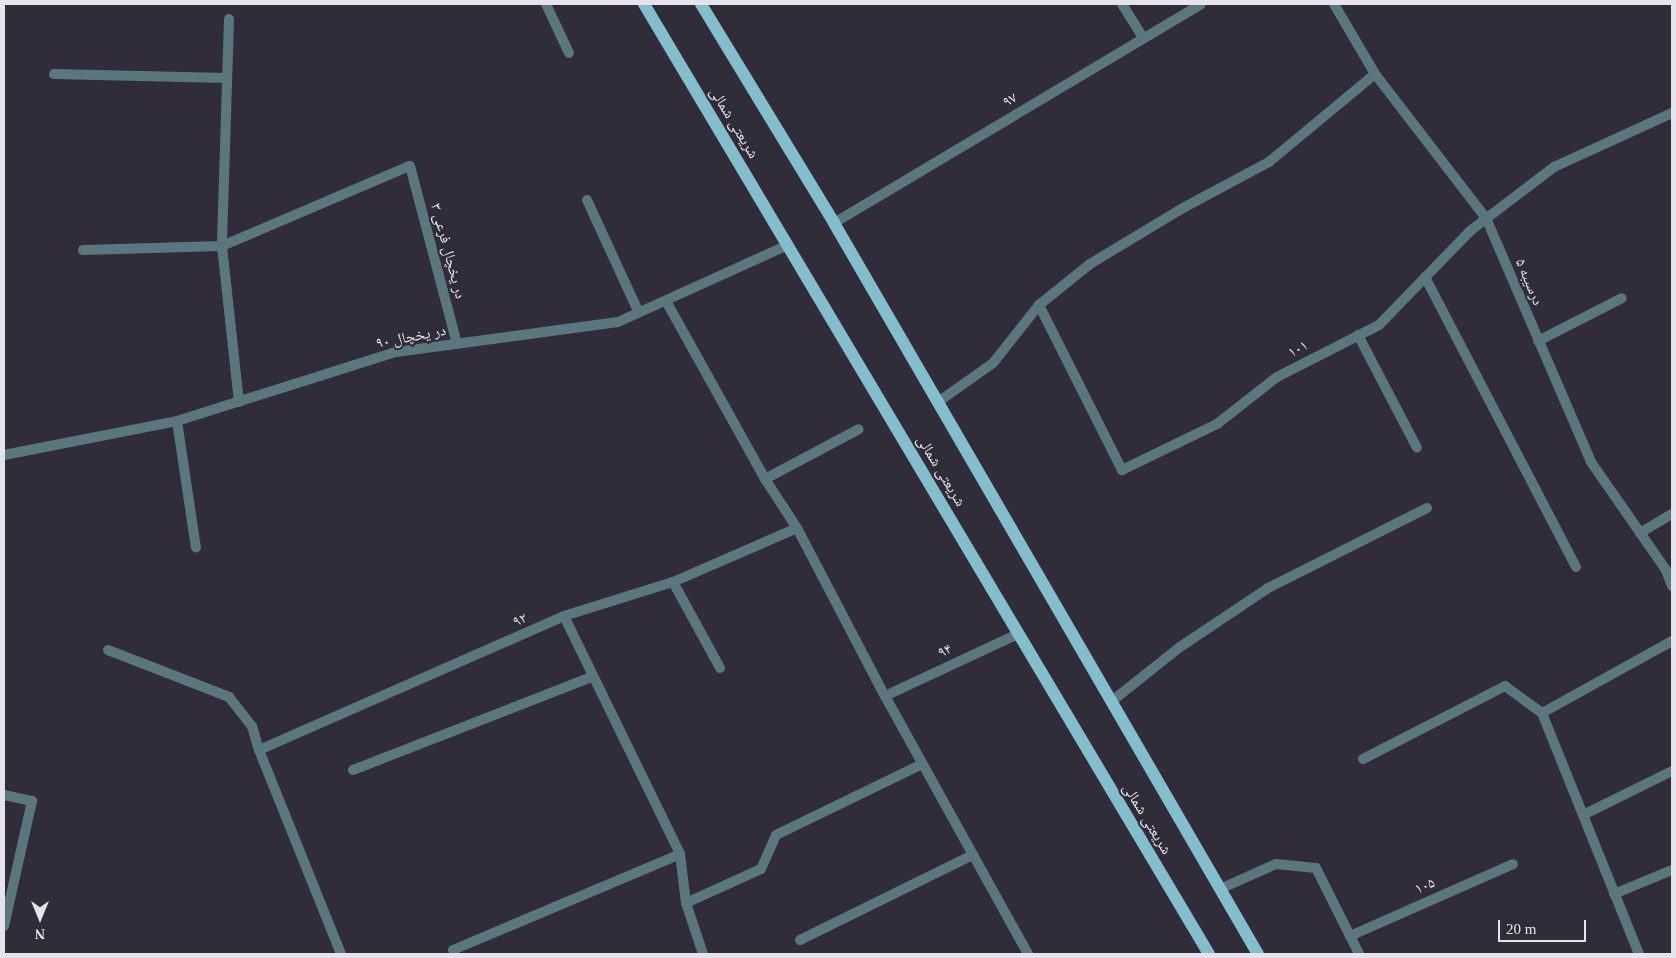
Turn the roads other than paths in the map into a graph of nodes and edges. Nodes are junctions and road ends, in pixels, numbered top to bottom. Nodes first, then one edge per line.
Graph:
1 (546, 4) edge
2 (644, 4) edge
3 (702, 4) edge
4 (1122, 4) edge
5 (1334, 4) edge
6 (1196, 5) edge
7 (228, 19) dead end
8 (1143, 38) junction
9 (569, 53) dead end
10 (54, 74) dead end
11 (1375, 74) junction
12 (227, 78) junction
13 (1672, 114) edge
14 (587, 200) dead end
15 (1486, 218) junction
16 (834, 223) junction
17 (788, 245) junction
18 (222, 246) junction
19 (82, 250) dead end
20 (1425, 277) junction
21 (1622, 298) dead end
22 (666, 301) junction
23 (1039, 305) junction
24 (639, 313) junction
25 (1358, 335) junction
26 (1538, 341) junction
27 (457, 344) junction
28 (239, 402) junction
29 (938, 402) junction
30 (177, 421) junction
31 (859, 429) dead end
32 (1417, 448) dead end
33 (4, 456) edge
34 (765, 479) junction
35 (1428, 508) dead end
36 (1672, 514) edge
37 (797, 528) junction
38 (1640, 533) junction
39 (196, 548) dead end
40 (1576, 567) dead end
41 (673, 582) junction
42 (1672, 586) edge
43 (564, 616) junction
44 (1018, 634) junction
45 (1672, 641) edge
46 (108, 650) dead end
47 (720, 668) dead end
48 (592, 677) junction
49 (885, 696) junction
50 (1112, 701) junction
51 (1542, 712) junction
52 (259, 750) junction
53 (1363, 759) dead end
54 (922, 764) junction
55 (353, 770) dead end
56 (1672, 771) edge
57 (4, 795) edge
58 (1583, 815) junction
59 (680, 854) junction
60 (973, 855) junction
61 (1513, 864) dead end
62 (1672, 870) edge
63 (1220, 889) junction
64 (1614, 894) junction
65 (686, 903) junction
66 (4, 926) edge
67 (1350, 936) junction
68 (800, 940) dead end
69 (453, 950) dead end
70 (341, 954) edge
71 (703, 954) edge
72 (1028, 954) edge
73 (1209, 954) edge
74 (1258, 954) edge
75 (1359, 954) edge
76 (1639, 954) edge

1 - 9 street
2 - 17 main road, شریعتی شمالی
3 - 16 main road, شریعتی شمالی
4 - 8 street
5 - 11 street, درسیبه ۵
6 - 8 street, ۹۷
7 - 12 street
8 - 16 street, ۹۷
10 - 12 street
11 - 15 street, درسیبه ۵
11 - 23 street
12 - 18 street
13 - 15 street, ۱۰۱
14 - 24 street
15 - 20 street, ۱۰۱
15 - 26 street, درسیبه ۵
16 - 29 main road, شریعتی شمالی
17 - 22 street, در یخچال ۹۰
17 - 44 main road, شریعتی شمالی
18 - 19 street
18 - 27 street, در یخچال فرعی ۳
18 - 28 street
20 - 25 street, ۱۰۱
20 - 40 street
21 - 26 street
22 - 24 street, در یخچال ۹۰
22 - 34 street
23 - 25 street, ۱۰۱
23 - 29 street
24 - 27 street, در یخچال ۹۰
25 - 32 street
26 - 38 street, درسیبه ۵
27 - 28 street, در یخچال ۹۰
28 - 30 street, در یخچال ۹۰
29 - 50 main road, شریعتی شمالی
30 - 33 street, در یخچال ۹۰
30 - 39 street
31 - 34 street
34 - 37 street
35 - 50 street
36 - 38 street
37 - 41 street, ۹۲
37 - 49 street
38 - 42 street, درسیبه ۵
41 - 43 street, ۹۲
41 - 47 street
43 - 48 street
43 - 52 street, ۹۲
44 - 49 street, ۹۴
44 - 73 main road, شریعتی شمالی
45 - 51 street
46 - 52 street
48 - 55 street
48 - 59 street
49 - 54 street
50 - 63 main road, شریعتی شمالی
51 - 53 street
51 - 58 street
52 - 70 street
54 - 60 street
54 - 65 street
56 - 58 street
57 - 66 street
58 - 64 street
59 - 65 street
59 - 69 street
60 - 68 street
60 - 72 street
61 - 67 street, ۱۰۵
62 - 64 street
63 - 67 street
63 - 74 main road, شریعتی شمالی
64 - 76 street
65 - 71 street
67 - 75 street

